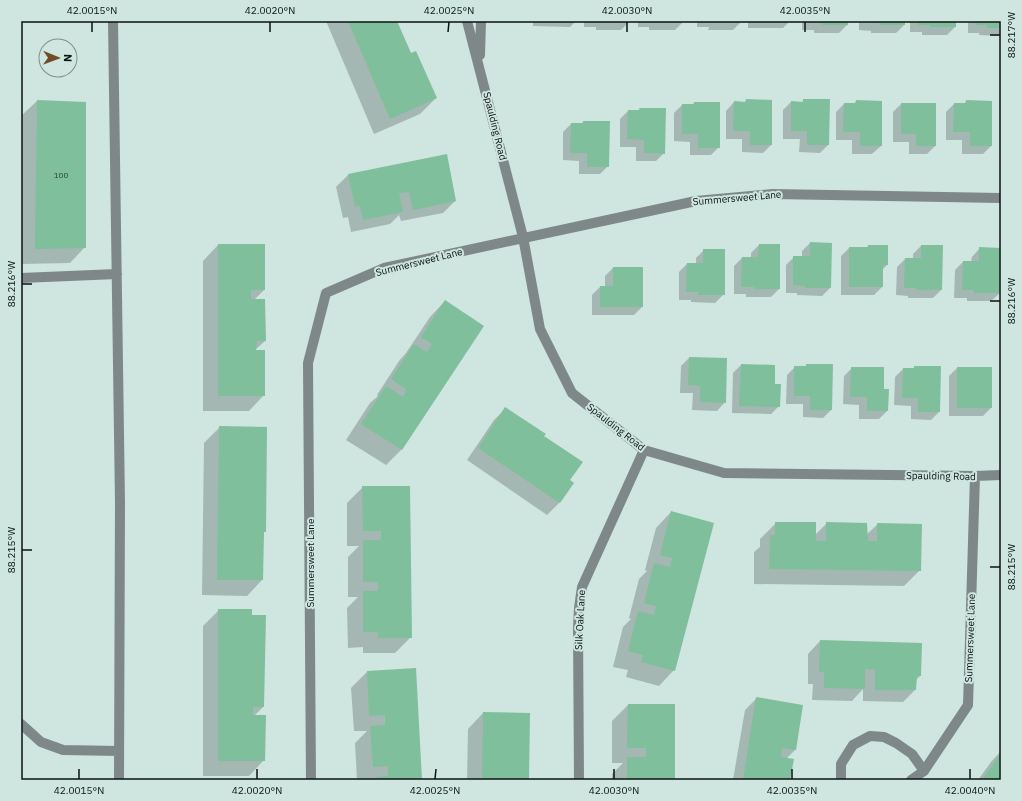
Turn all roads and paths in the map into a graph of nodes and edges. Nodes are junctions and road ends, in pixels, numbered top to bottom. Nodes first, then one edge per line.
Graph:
1 (113, 21) edge
2 (467, 21) edge
3 (481, 21) edge
4 (480, 68) junction
5 (1001, 198) edge
6 (523, 237) junction
7 (117, 274) junction
8 (21, 278) edge
9 (644, 450) junction
10 (1001, 475) edge
11 (975, 476) junction
12 (21, 724) edge
13 (119, 751) junction
14 (924, 771) junction
15 (119, 780) edge
16 (312, 780) edge
17 (579, 780) edge
18 (841, 780) edge
19 (911, 780) edge

1 - 7 street
2 - 4 street, Spaulding Road
3 - 4 street, Spaulding Road
4 - 6 street, Spaulding Road
5 - 6 street, Summersweet Lane
6 - 9 street, Spaulding Road
6 - 16 street, Summersweet Lane
7 - 8 street
7 - 13 street
9 - 11 street, Spaulding Road
9 - 17 street, Silk Oak Lane
10 - 11 street, Spaulding Road
11 - 14 street, Summersweet Lane
12 - 13 street
13 - 15 street
14 - 18 street
14 - 19 street, Summersweet Lane

